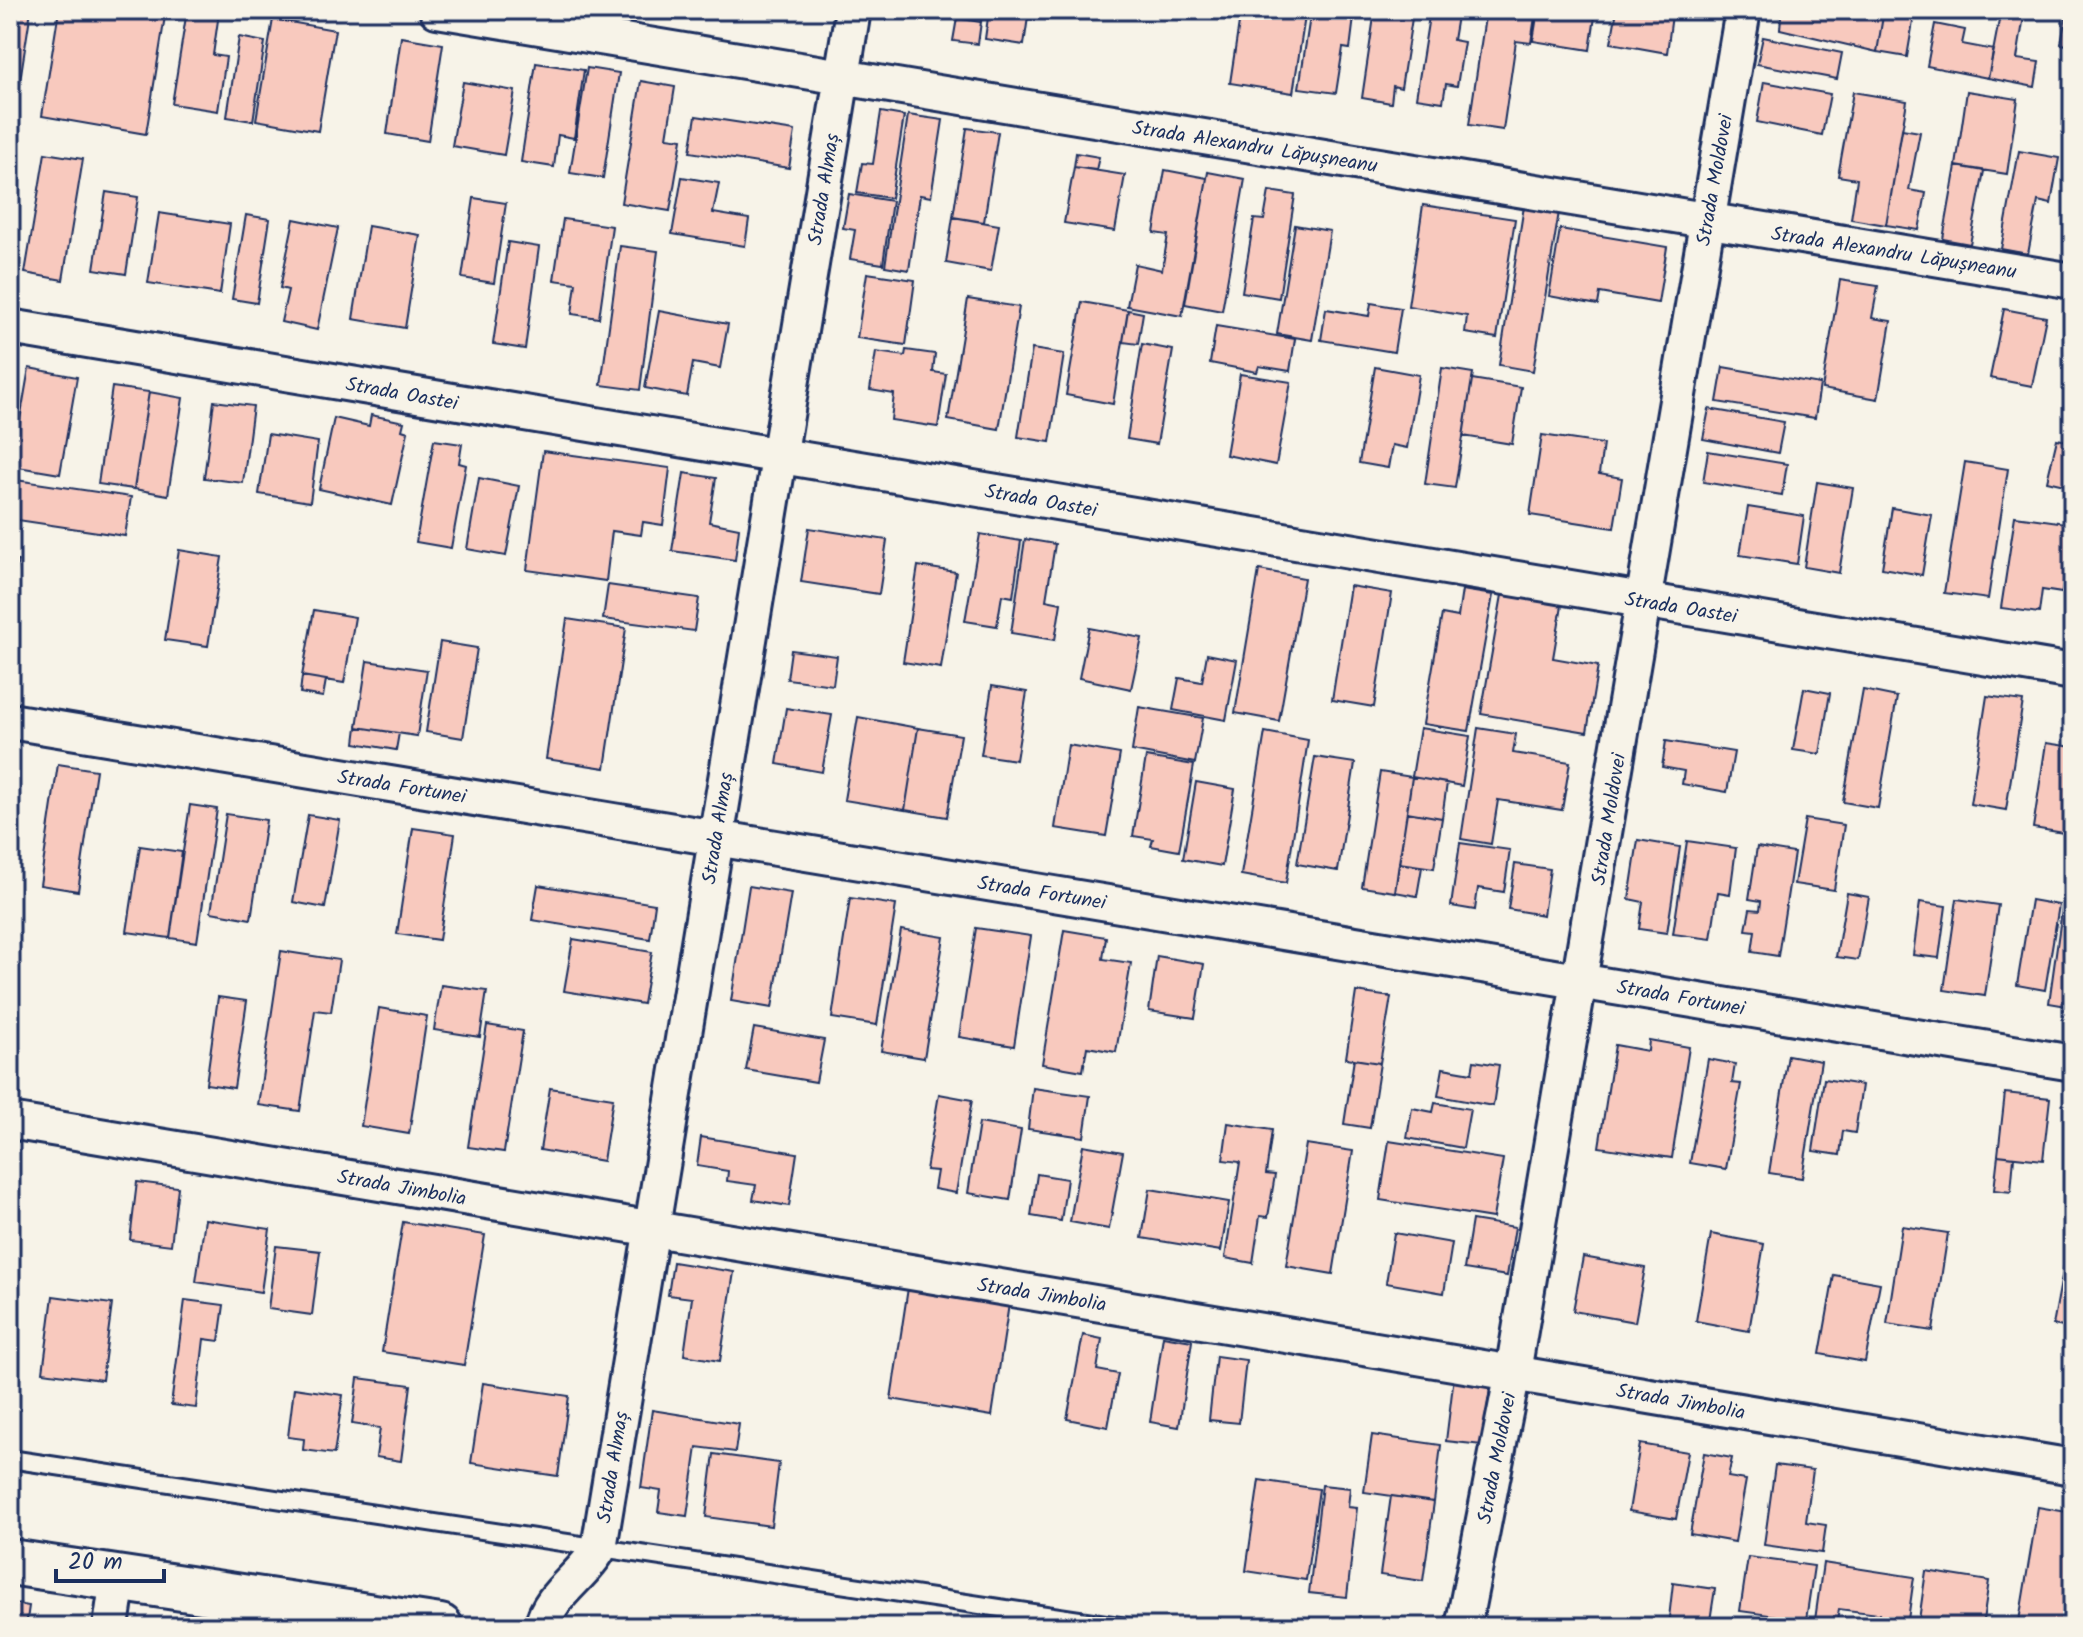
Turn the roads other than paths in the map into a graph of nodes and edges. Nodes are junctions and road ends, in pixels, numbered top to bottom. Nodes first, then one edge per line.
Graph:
1 (437, 10) edge
2 (853, 10) edge
3 (1743, 10) edge
4 (841, 77) junction
5 (1707, 221) junction
6 (2073, 281) edge
7 (10, 327) edge
8 (779, 456) junction
9 (1644, 601) junction
10 (2073, 672) edge
11 (10, 721) edge
12 (716, 838) junction
13 (1581, 980) junction
14 (2073, 1063) edge
15 (10, 1121) edge
16 (650, 1228) junction
17 (1513, 1372) junction
18 (10, 1459) edge
19 (2073, 1467) edge
20 (599, 1548) junction
21 (10, 1562) edge
22 (118, 1578) junction
23 (111, 1627) edge
24 (440, 1627) edge
25 (542, 1627) edge
26 (1126, 1627) edge
27 (1463, 1627) edge

1 - 4 street, Strada Alexandru Lăpușneanu
2 - 4 street, Strada Almaș
3 - 5 street, Strada Moldovei
4 - 5 street, Strada Alexandru Lăpușneanu
4 - 8 street, Strada Almaș
5 - 6 street, Strada Alexandru Lăpușneanu
5 - 9 street, Strada Moldovei
7 - 8 street, Strada Oastei
8 - 9 street, Strada Oastei
8 - 12 street, Strada Almaș
9 - 10 street, Strada Oastei
9 - 13 street, Strada Moldovei
11 - 12 street, Strada Fortunei
12 - 13 street, Strada Fortunei
12 - 16 street, Strada Almaș
13 - 14 street, Strada Fortunei
13 - 17 street, Strada Moldovei
15 - 16 street, Strada Jimbolia
16 - 17 street, Strada Jimbolia
16 - 20 street, Strada Almaș
17 - 19 street, Strada Jimbolia
17 - 27 street, Strada Moldovei
18 - 20 lane
20 - 25 street, Strada Almaș
20 - 26 lane
21 - 22 street
22 - 23 street
22 - 24 street

